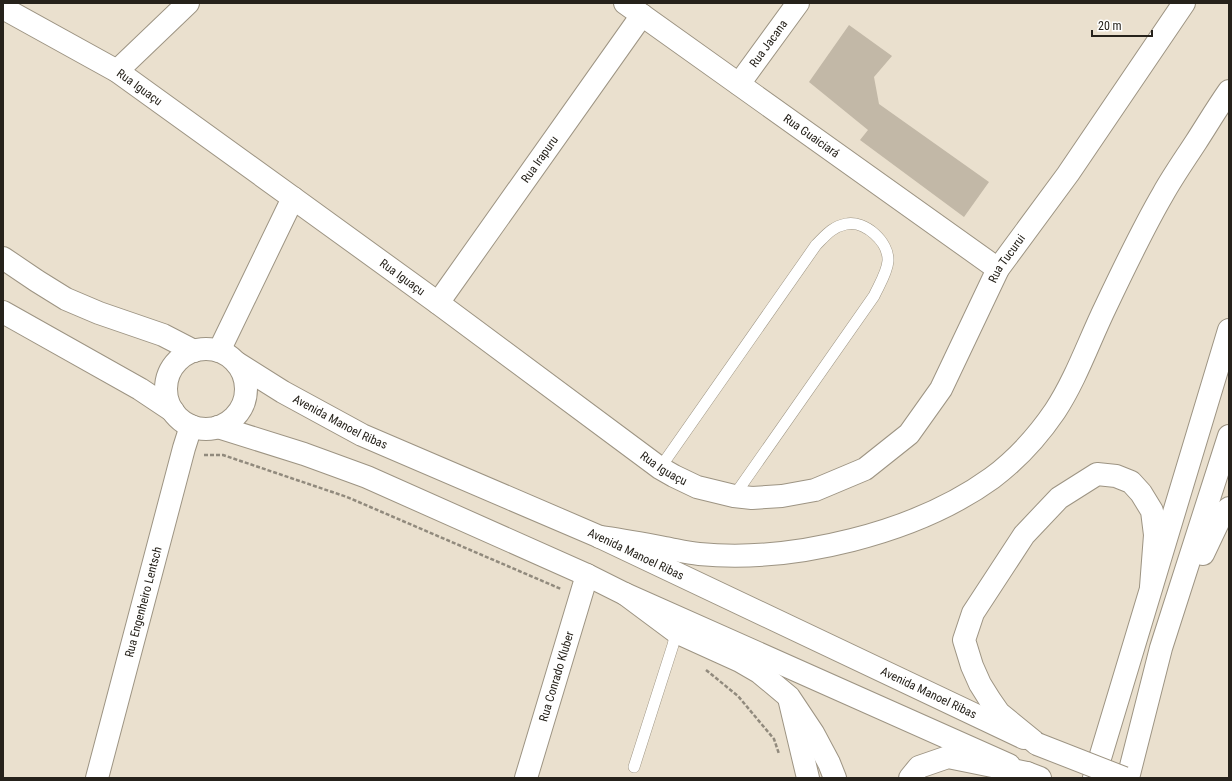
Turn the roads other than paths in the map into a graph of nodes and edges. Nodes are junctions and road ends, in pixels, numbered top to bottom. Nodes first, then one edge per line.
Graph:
1 (188, 3) edge
2 (798, 3) edge
3 (1184, 3) edge
4 (3, 8) edge
5 (634, 9) edge
6 (117, 71) junction
7 (739, 84) junction
8 (1229, 91) edge
9 (293, 198) junction
10 (3, 258) edge
11 (998, 269) junction
12 (438, 303) junction
13 (3, 312) edge
14 (1229, 330) edge
15 (194, 351) junction
16 (219, 351) junction
17 (237, 363) junction
18 (173, 411) junction
19 (191, 426) junction
20 (218, 427) junction
21 (1228, 441) edge
22 (660, 468) junction
23 (815, 490) joint
24 (734, 496) junction
25 (1229, 508) edge
26 (600, 537) junction
27 (587, 575) junction
28 (1151, 587) junction
29 (625, 594) junction
30 (676, 632) junction
31 (1160, 648) junction
32 (789, 697) junction
33 (1037, 744) junction
34 (634, 767) dead end
35 (1033, 775) edge
36 (97, 778) edge
37 (526, 778) edge
38 (808, 778) edge
39 (835, 778) edge
40 (910, 778) edge
41 (1094, 778) edge
42 (1124, 778) edge
43 (1128, 778) edge

1 - 6 main road
2 - 7 main road, Rua Jacana
3 - 11 main road, Rua Tucurui
4 - 6 main road, Rua Iguaçu
5 - 7 main road, Rua Guaiciará
5 - 12 main road, Rua Irapuru
6 - 9 main road, Rua Iguaçu
7 - 11 main road, Rua Guaiciará
8 - 26 main road
9 - 12 main road, Rua Iguaçu
9 - 16 main road
10 - 15 main road
11 - 23 main road, Rua Tucurui
12 - 22 main road, Rua Iguaçu
13 - 18 main road
14 - 28 main road
15 - 16 main road
15 - 18 main road
16 - 17 main road
17 - 20 main road
17 - 26 main road, Avenida Manoel Ribas
18 - 19 main road
19 - 20 main road
19 - 36 main road, Rua Engenheiro Lentsch
20 - 27 main road
21 - 31 main road
22 - 24 main road, Rua Iguaçu
22 - 24 lane
23 - 24 main road, Rua Iguaçu
25 - 31 main road
26 - 33 main road, Avenida Manoel Ribas
27 - 29 main road
27 - 37 main road, Rua Conrado Kluber
28 - 33 main road
28 - 41 main road
29 - 30 main road
29 - 35 main road
30 - 32 main road
30 - 34 lane
31 - 43 main road
32 - 38 main road
32 - 39 main road
33 - 42 main road, bridge
35 - 40 main road

